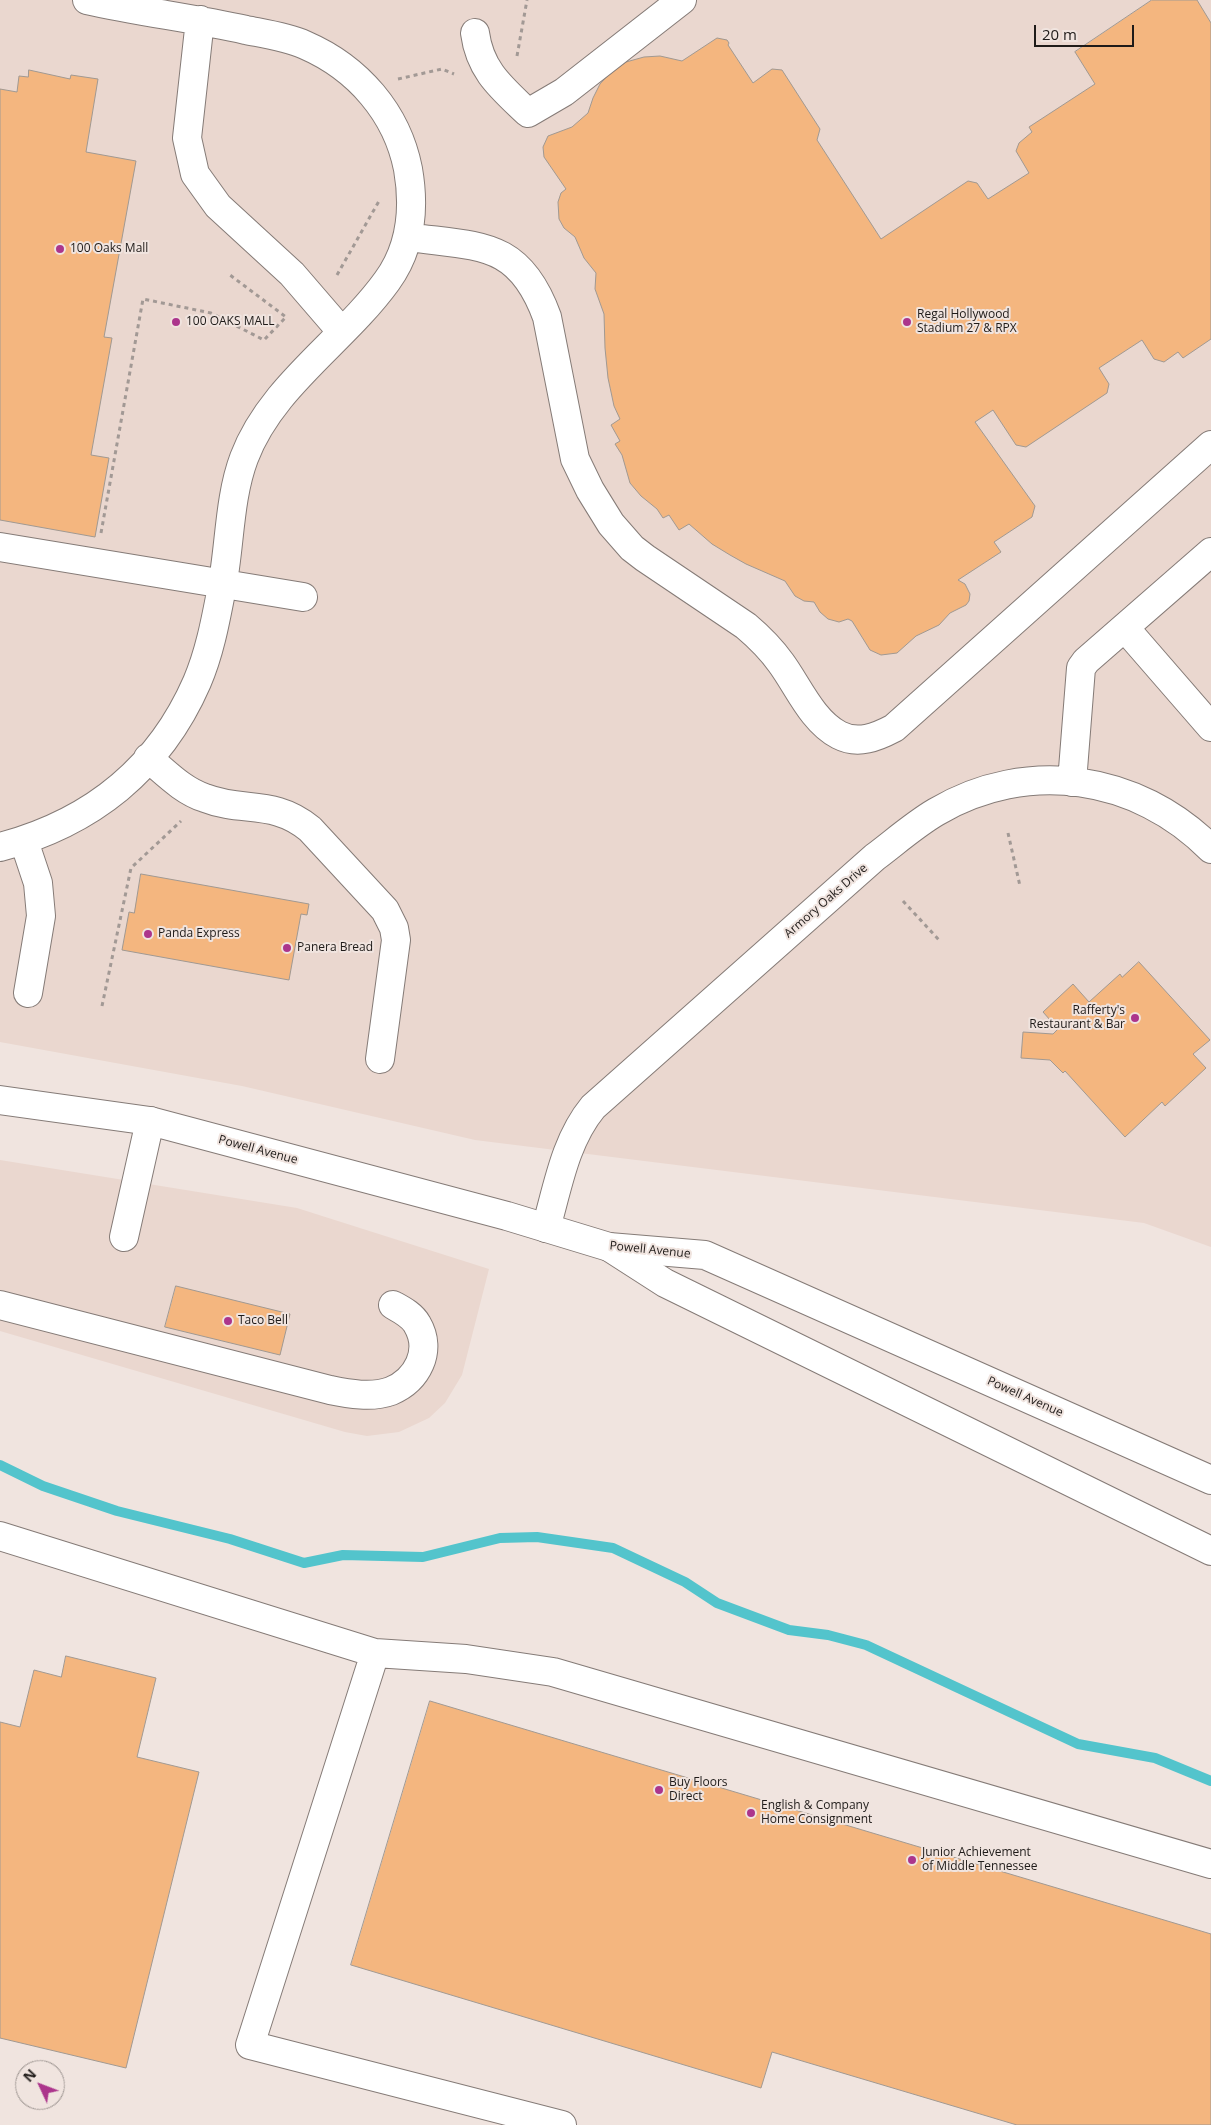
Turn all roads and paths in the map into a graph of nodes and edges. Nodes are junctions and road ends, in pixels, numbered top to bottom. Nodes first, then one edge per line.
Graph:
1 (87, 0) edge
2 (527, 0) edge
3 (682, 0) edge
4 (200, 20) junction
5 (475, 33) dead end
6 (516, 57) dead end
7 (454, 74) dead end
8 (391, 83) dead end
9 (380, 199) dead end
10 (408, 237) junction
11 (230, 275) dead end
12 (338, 275) dead end
13 (342, 332) junction
14 (1211, 445) edge
15 (100, 540) dead end
16 (0, 547) edge
17 (1211, 552) edge
18 (223, 584) junction
19 (303, 597) dead end
20 (1125, 628) junction
21 (1211, 727) edge
22 (148, 758) junction
23 (1072, 782) junction
24 (205, 799) junction
25 (1008, 833) dead end
26 (12, 844) edge
27 (1211, 849) edge
28 (1020, 886) dead end
29 (903, 900) dead end
30 (939, 940) dead end
31 (28, 993) dead end
32 (102, 1006) dead end
33 (380, 1059) dead end
34 (0, 1100) edge
35 (150, 1121) junction
36 (546, 1228) junction
37 (124, 1237) dead end
38 (609, 1247) junction
39 (0, 1305) edge
40 (393, 1305) dead end
41 (1211, 1480) edge
42 (0, 1536) edge
43 (1211, 1551) edge
44 (375, 1653) junction
45 (1211, 1864) edge
46 (562, 2125) edge

1 - 4 main road
2 - 6 path
3 - 5 main road
4 - 10 main road
4 - 13 main road
7 - 8 path
9 - 12 path
10 - 13 main road
10 - 14 main road
11 - 15 path
13 - 18 main road
16 - 18 main road
17 - 20 main road
18 - 19 main road
18 - 22 main road
20 - 21 main road
20 - 23 main road
22 - 24 main road
22 - 26 main road
23 - 27 main road, Armory Oaks Drive
23 - 36 main road, Armory Oaks Drive
24 - 32 path
24 - 33 main road
25 - 28 path
26 - 31 main road
29 - 30 path
34 - 35 main road, Powell Avenue
35 - 36 main road, Powell Avenue
35 - 37 main road
36 - 38 main road, Powell Avenue
38 - 41 main road, Powell Avenue
38 - 43 main road
39 - 40 main road
42 - 44 main road
44 - 45 main road
44 - 46 main road

